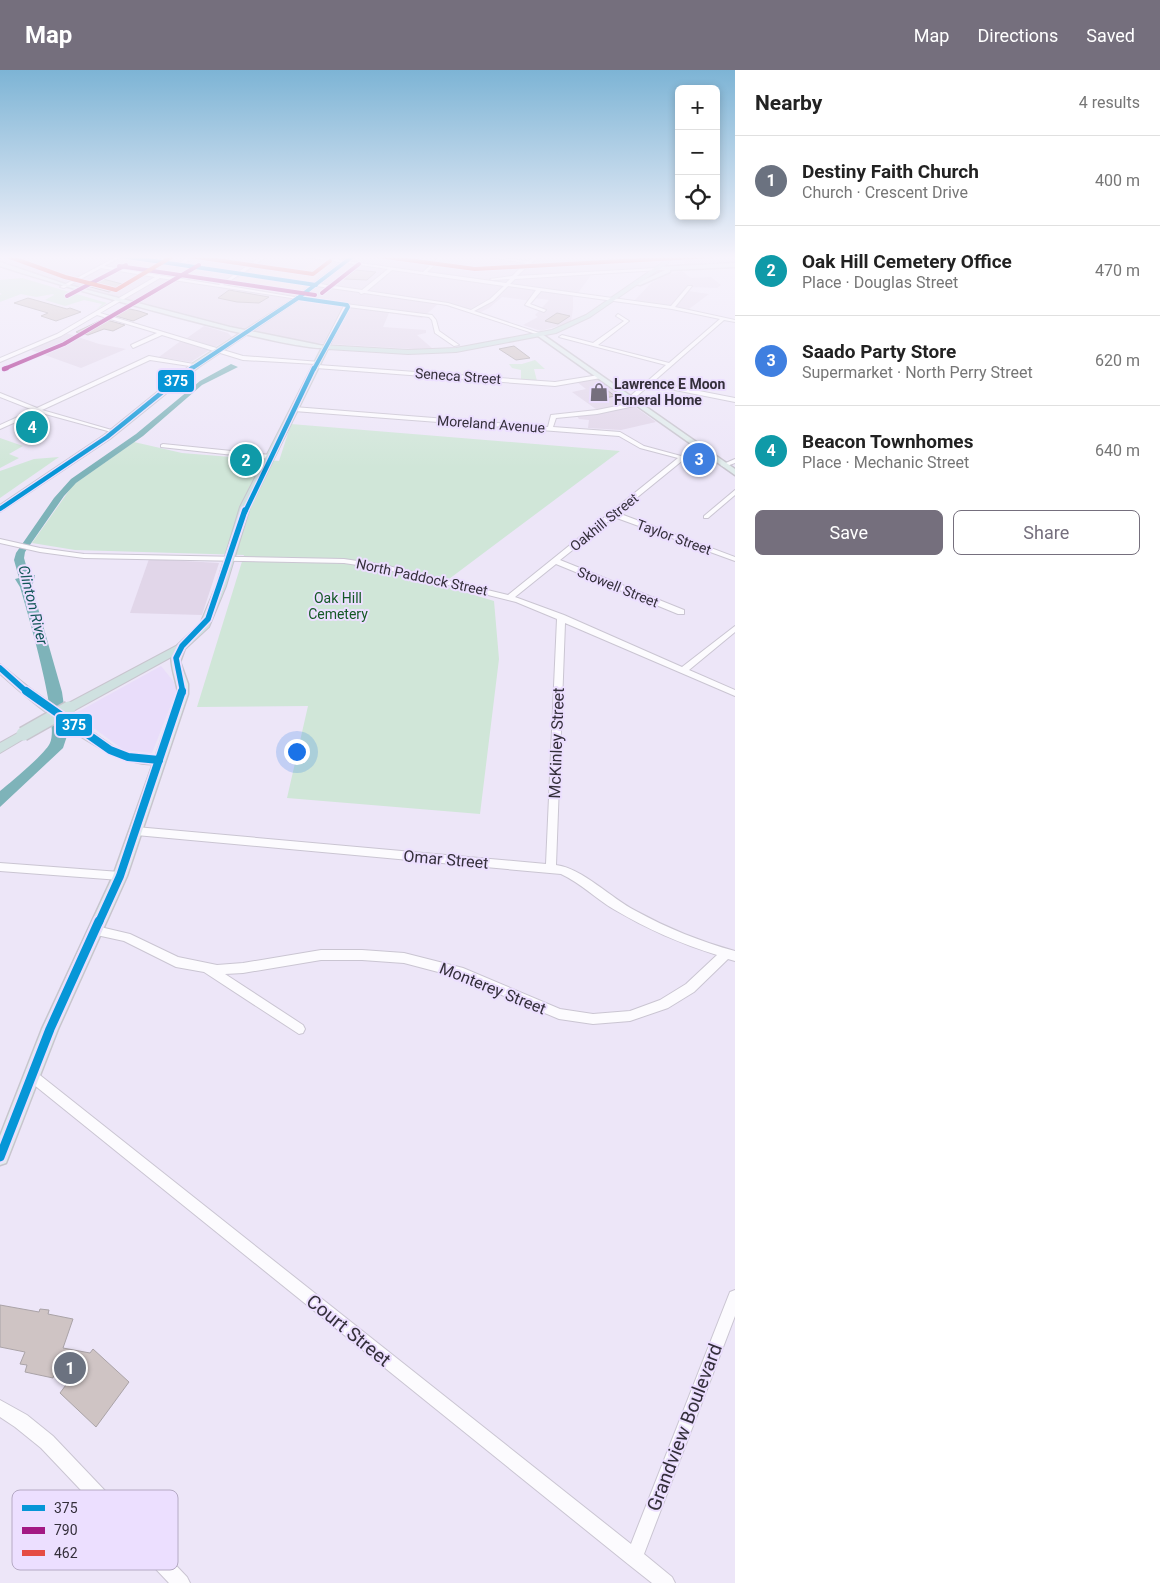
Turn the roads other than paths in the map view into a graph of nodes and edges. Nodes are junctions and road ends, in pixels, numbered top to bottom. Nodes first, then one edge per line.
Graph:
1 (74, 327) edge
2 (140, 327) edge
3 (216, 327) edge
4 (255, 327) edge
5 (336, 327) edge
6 (435, 327) edge
7 (518, 327) edge
8 (565, 327) edge
9 (619, 327) edge
10 (714, 327) edge
11 (162, 333) junction
12 (244, 334) junction
13 (540, 335) junction
14 (562, 337) dead end
15 (456, 345) dead end
16 (594, 345) junction
17 (133, 346) dead end
18 (326, 347) junction
19 (218, 350) junction
20 (0, 352) edge
21 (10, 356) junction
22 (0, 360) edge
23 (196, 365) junction
24 (317, 365) junction
25 (670, 365) junction
26 (599, 376) junction
27 (648, 383) junction
28 (735, 389) edge
29 (0, 395) edge
30 (726, 398) junction
31 (630, 399) junction
32 (735, 400) edge
33 (637, 404) junction
34 (294, 409) junction
35 (38, 410) junction
36 (0, 427) edge
37 (550, 429) junction
38 (113, 432) junction
39 (163, 446) dead end
40 (697, 446) junction
41 (270, 457) junction
42 (683, 458) junction
43 (735, 461) edge
44 (724, 465) junction
45 (735, 473) edge
46 (735, 492) edge
47 (0, 509) edge
48 (613, 514) junction
49 (706, 517) dead end
50 (0, 540) edge
51 (228, 559) junction
52 (735, 559) edge
53 (555, 561) junction
54 (510, 597) junction
55 (681, 612) dead end
56 (561, 617) junction
57 (735, 628) edge
58 (180, 648) junction
59 (0, 668) edge
60 (683, 671) junction
61 (735, 693) edge
62 (69, 708) joint
63 (0, 749) edge
64 (159, 760) junction
65 (136, 831) junction
66 (0, 867) edge
67 (551, 869) junction
68 (120, 876) junction
69 (96, 931) junction
70 (731, 954) edge
71 (207, 969) junction
72 (299, 1029) dead end
73 (32, 1076) junction
74 (0, 1158) edge
75 (735, 1297) edge
76 (0, 1408) edge
77 (93, 1490) edge
78 (634, 1558) junction
79 (169, 1570) edge
80 (181, 1583) edge
81 (666, 1583) edge

1 - 21 street
2 - 11 street, Seneca Street
3 - 12 main road
4 - 12 highway
5 - 18 street
6 - 15 street
7 - 13 street
8 - 13 highway
9 - 16 street
10 - 25 street
11 - 17 street
11 - 19 street, Seneca Street
12 - 18 main road
12 - 19 highway
13 - 18 highway
13 - 26 main road
14 - 16 street
16 - 25 street
18 - 24 highway
19 - 23 highway
19 - 24 street, Seneca Street
20 - 21 street
21 - 22 street
23 - 35 street
23 - 38 highway
24 - 26 street, Seneca Street
24 - 34 highway
25 - 27 street
26 - 31 main road
27 - 30 street
27 - 31 street
28 - 30 street
29 - 35 street
30 - 32 street
31 - 33 main road
33 - 37 street
33 - 40 main road
34 - 37 street, Moreland Avenue
34 - 41 highway
35 - 36 street
35 - 38 street
37 - 42 street, Moreland Avenue
38 - 47 highway
39 - 41 street
40 - 42 street, Oakhill Street
40 - 44 main road
41 - 51 highway
42 - 48 street, Oakhill Street
43 - 44 street
44 - 45 main road
46 - 49 street
48 - 52 street, Taylor Street
48 - 53 street, Oakhill Street
50 - 51 street, North Paddock Street
51 - 54 street, North Paddock Street
51 - 58 highway
53 - 54 street, Oakhill Street
53 - 55 street, Stowell Street
54 - 56 street, North Paddock Street
56 - 60 street, North Paddock Street
56 - 67 street, McKinley Street
57 - 60 street
58 - 62 highway
58 - 64 main road
59 - 64 highway
60 - 61 street, North Paddock Street
62 - 63 highway, bridge
64 - 65 main road
65 - 67 street, Omar Street
65 - 68 main road
66 - 68 street
67 - 70 street, Omar Street
68 - 69 main road
69 - 71 street, Monterey Street
69 - 73 main road
70 - 71 street, Monterey Street
71 - 72 street
73 - 74 main road
73 - 78 street, Court Street
75 - 78 street, Grandview Boulevard
76 - 77 street
78 - 81 street, Court Street
79 - 80 street

